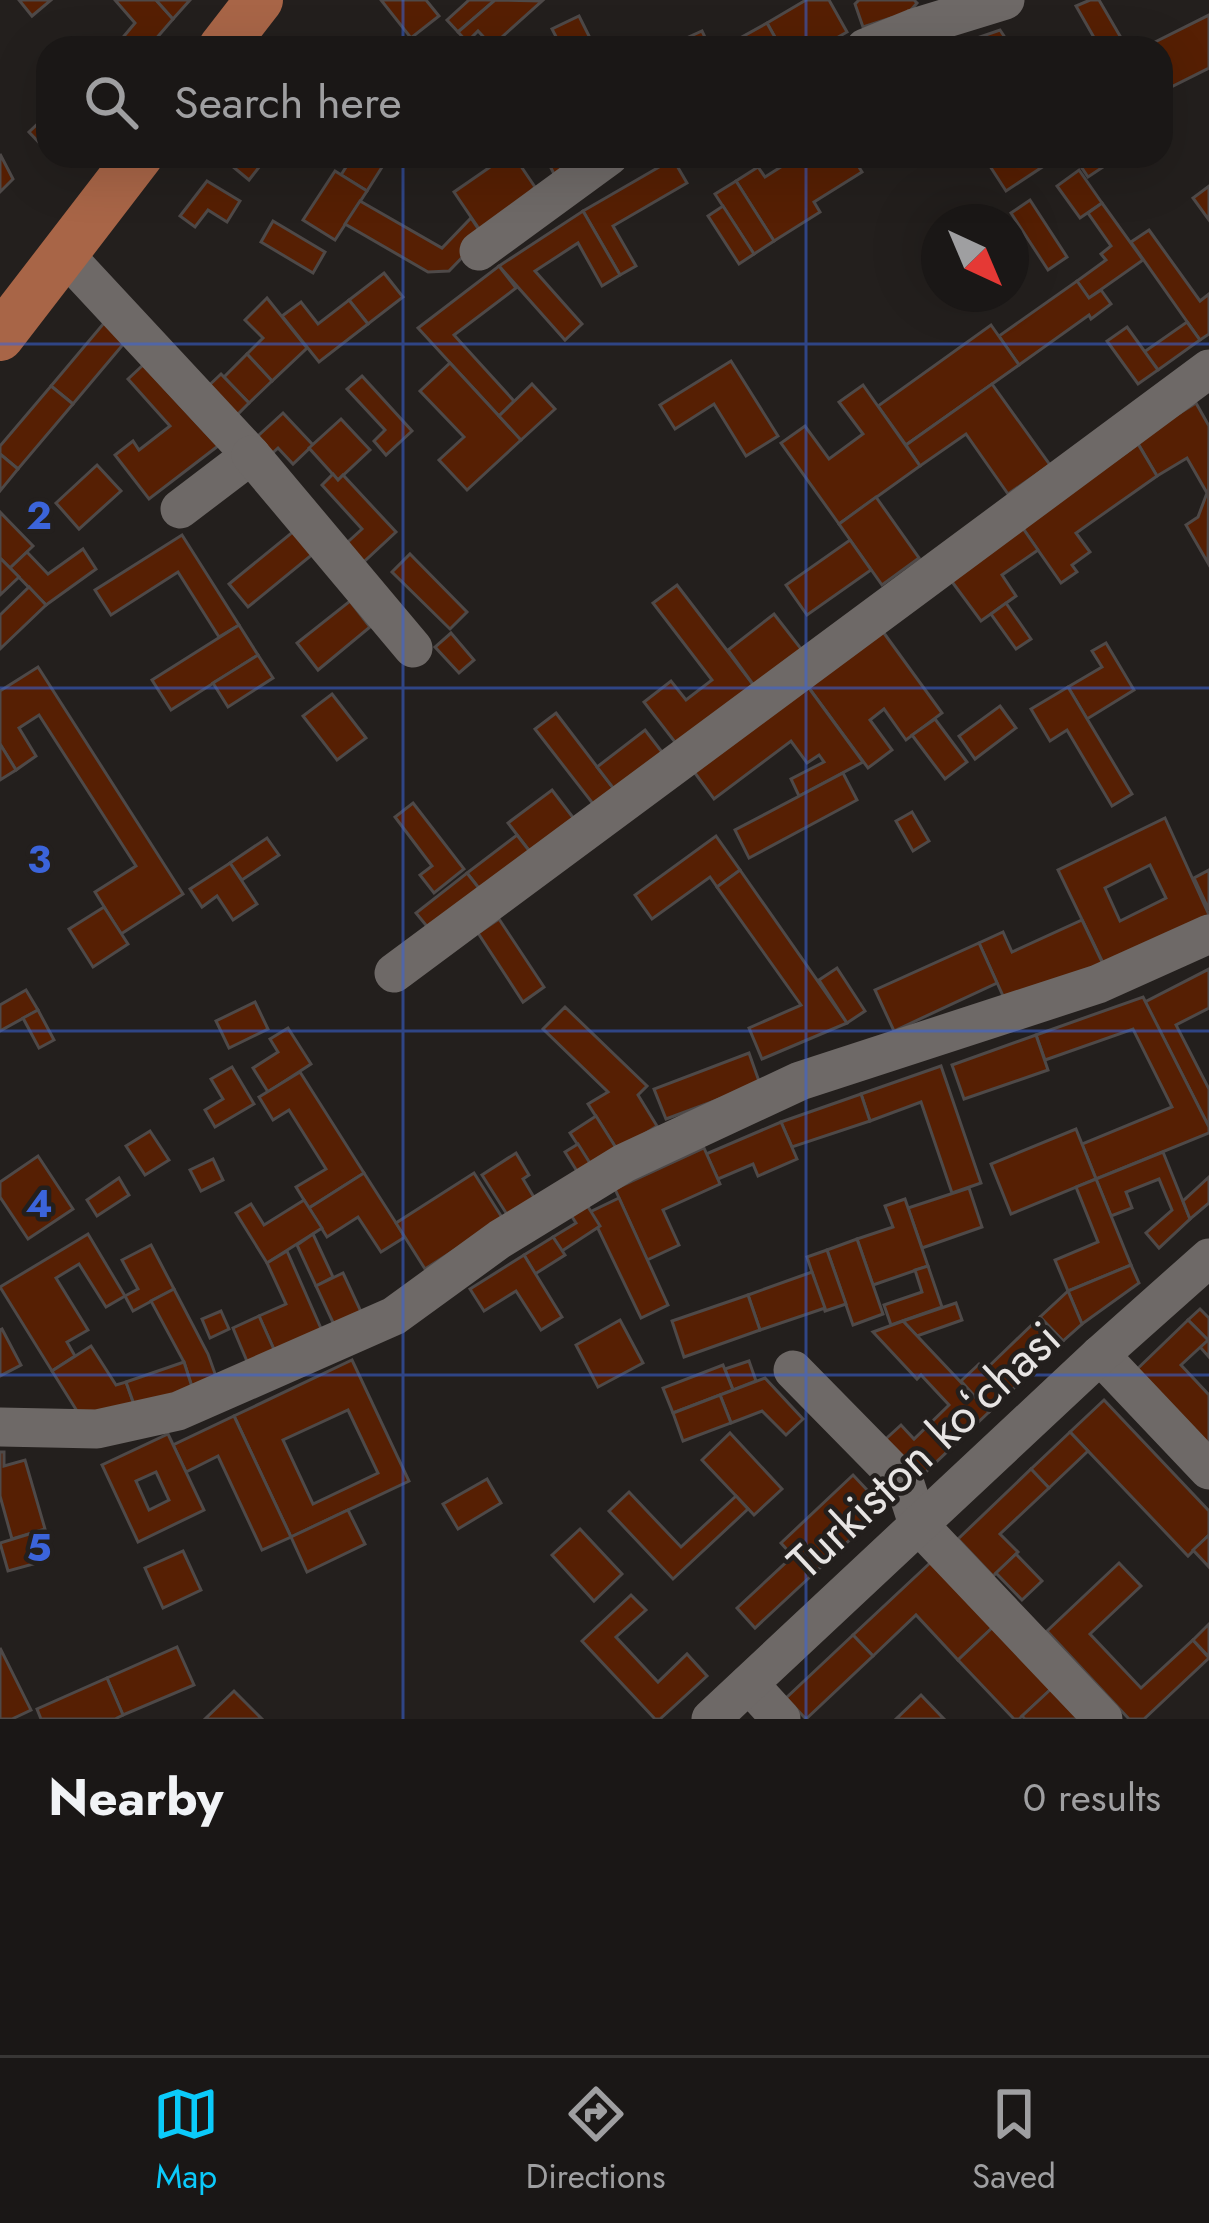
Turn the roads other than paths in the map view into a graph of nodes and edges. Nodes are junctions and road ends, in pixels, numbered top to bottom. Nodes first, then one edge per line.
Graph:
1 (259, 0) edge
2 (1005, 0) edge
3 (231, 36) edge
4 (895, 36) edge
5 (130, 168) edge
6 (593, 168) edge
7 (479, 251) dead end
8 (64, 254) junction
9 (0, 337) edge
10 (1209, 369) edge
11 (251, 455) junction
12 (180, 508) dead end
13 (413, 648) dead end
14 (1209, 934) edge
15 (394, 973) dead end
16 (1209, 1258) edge
17 (1100, 1355) junction
18 (793, 1370) dead end
19 (0, 1427) edge
20 (1209, 1470) edge
21 (918, 1524) junction
22 (749, 1684) junction
23 (711, 1719) edge
24 (782, 1719) edge
25 (1103, 1719) edge

1 - 3 main road
2 - 4 street
5 - 8 main road
6 - 7 street
8 - 9 main road
8 - 11 street
10 - 15 street
11 - 12 street
11 - 13 street
14 - 19 street
16 - 17 street, Turkiston koʻchasi
17 - 20 street
17 - 21 street, Turkiston koʻchasi
18 - 21 street
21 - 22 street, Turkiston koʻchasi
21 - 25 street
22 - 23 street, Turkiston koʻchasi
22 - 24 street

